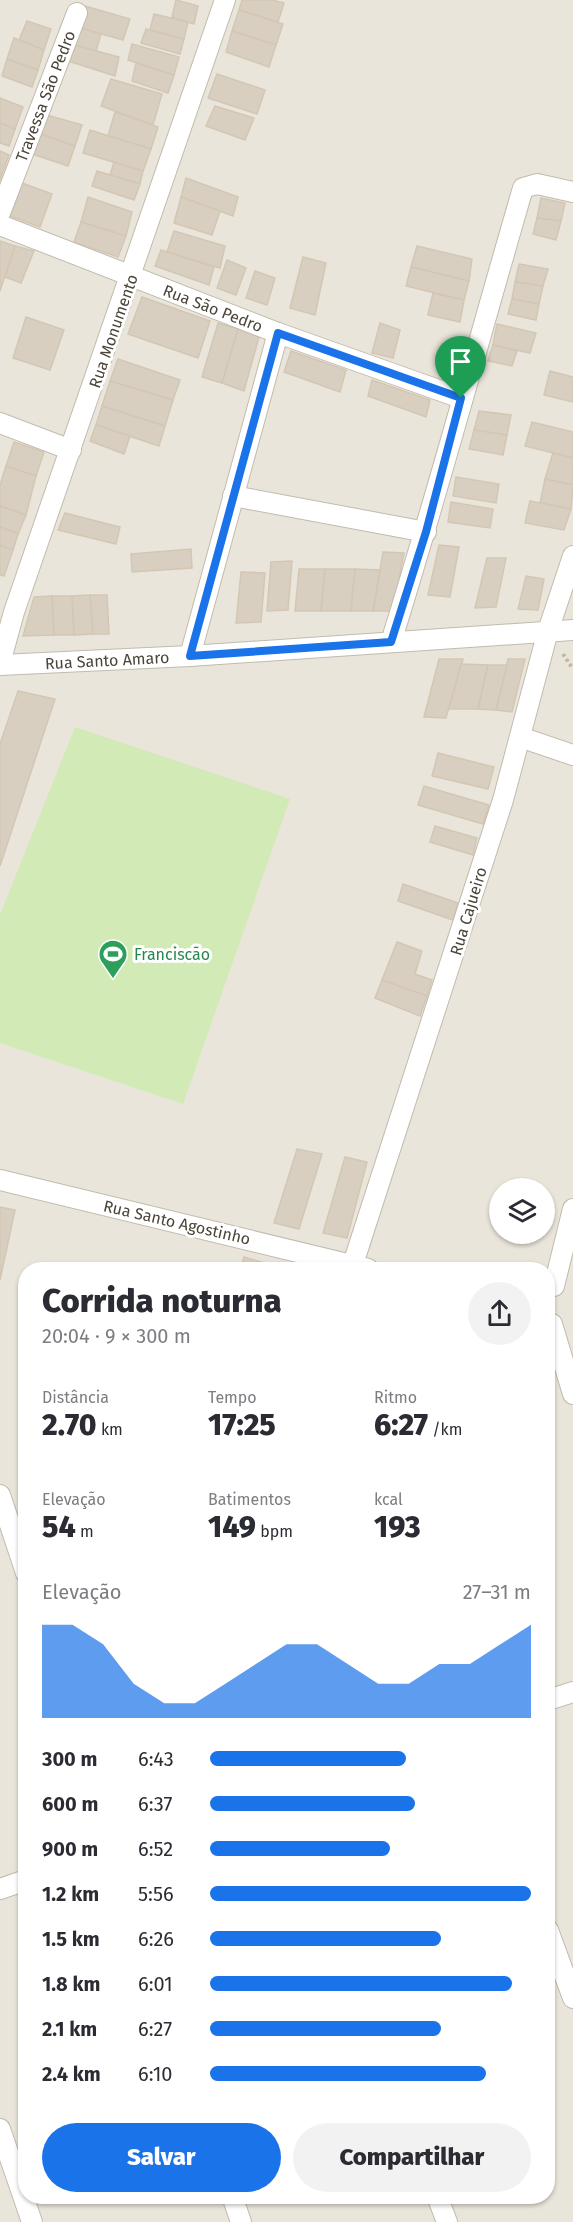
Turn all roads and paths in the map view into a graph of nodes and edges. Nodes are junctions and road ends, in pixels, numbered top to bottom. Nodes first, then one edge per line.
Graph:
1 (225, 0) edge
2 (77, 14) dead end
3 (573, 192) edge
4 (0, 213) edge
5 (0, 225) edge
6 (131, 278) junction
7 (278, 333) junction
8 (461, 398) junction
9 (0, 423) edge
10 (71, 450) junction
11 (233, 496) junction
12 (426, 532) junction
13 (573, 556) edge
14 (7, 609) edge
15 (573, 630) edge
16 (548, 631) junction
17 (391, 642) junction
18 (190, 656) junction
19 (0, 664) edge
20 (520, 736) junction
21 (573, 755) edge
22 (0, 1180) edge
23 (573, 1209) edge
24 (343, 1262) edge
25 (361, 1262) edge
26 (555, 1273) edge
27 (573, 1280) edge
28 (555, 1286) edge
29 (555, 1334) edge
30 (573, 1394) edge
31 (0, 1495) edge
32 (18, 1549) edge
33 (573, 1692) edge
34 (555, 1698) edge
35 (18, 1883) edge
36 (0, 1889) edge
37 (555, 1949) edge
38 (573, 1998) edge
39 (0, 2129) edge
40 (18, 2181) edge
41 (26, 2204) edge
42 (235, 2204) edge
43 (440, 2204) edge
44 (32, 2222) edge
45 (241, 2222) edge
46 (447, 2222) edge

1 - 6 street, Rua Monumento
2 - 4 street, Travessa São Pedro
3 - 8 street
5 - 6 street, Rua São Pedro
6 - 7 street, Rua São Pedro
6 - 10 street, Rua Monumento
7 - 8 street, Rua São Pedro
7 - 11 street
8 - 12 street
9 - 10 street
10 - 14 street, Rua Monumento
11 - 12 street
11 - 18 street
12 - 17 street
13 - 16 street, Rua Cajueiro
14 - 19 street, Rua Monumento
15 - 16 street, Rua Santo Amaro
16 - 17 street, Rua Santo Amaro
16 - 20 street, Rua Cajueiro
17 - 18 street, Rua Santo Amaro
18 - 19 street, Rua Santo Amaro
20 - 21 street
20 - 25 street, Rua Cajueiro
22 - 24 street, Rua Santo Agostinho
23 - 26 street
27 - 28 street
29 - 30 street
31 - 32 street
33 - 34 street
35 - 36 street
37 - 38 street
39 - 40 street
41 - 44 street
42 - 45 street
43 - 46 street

